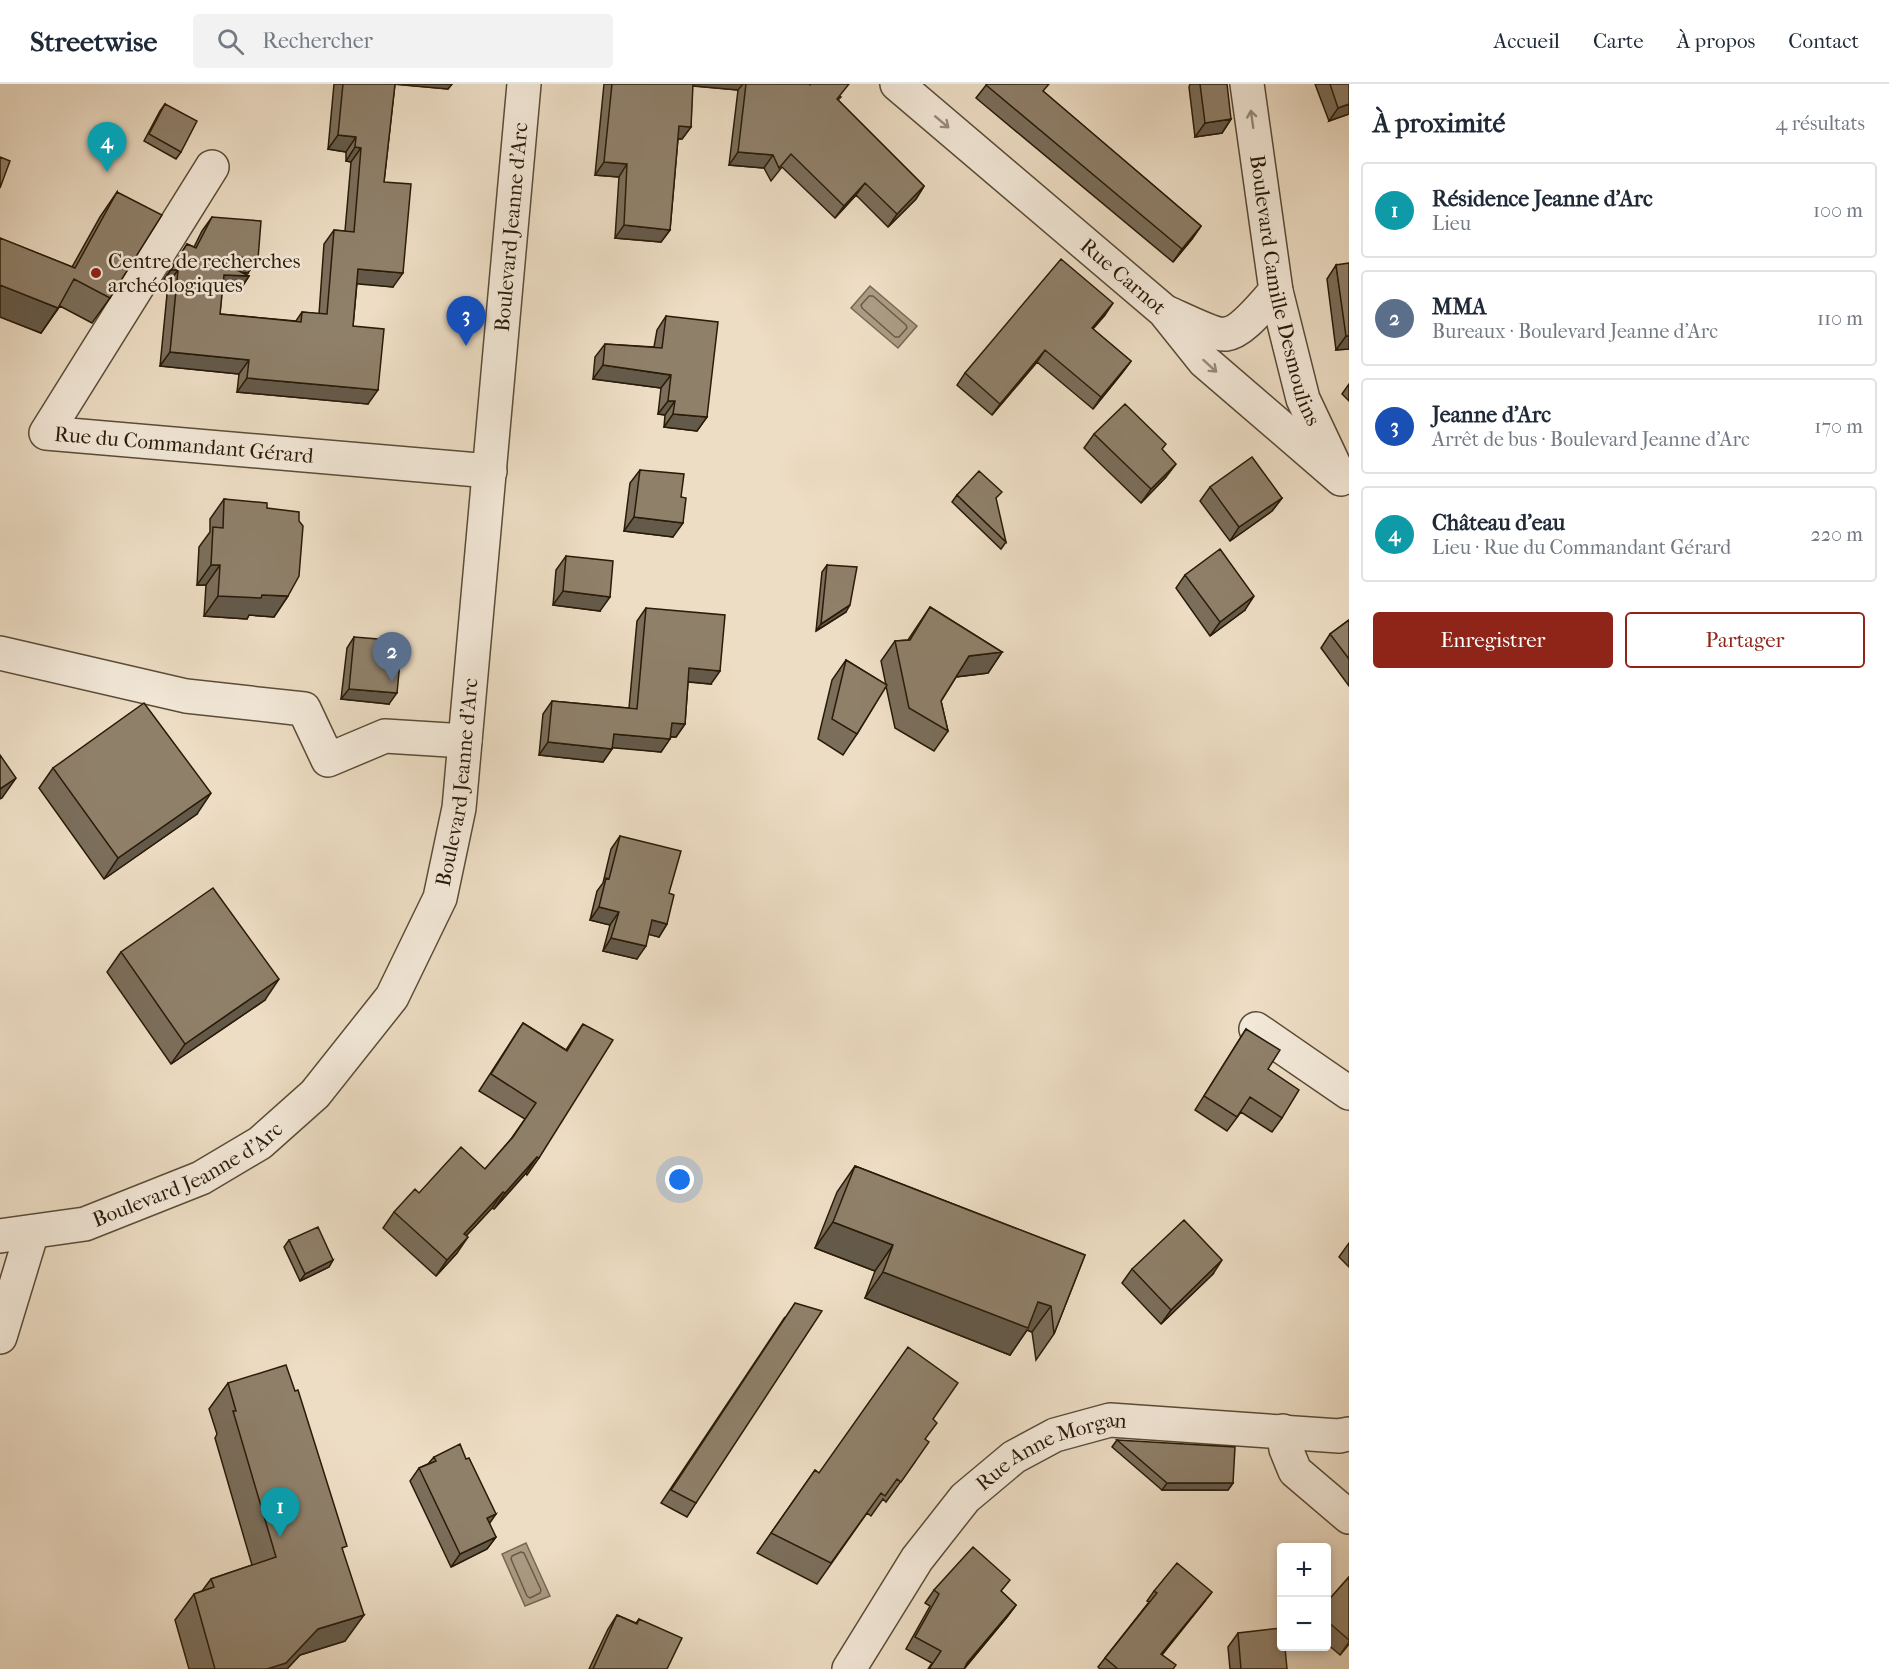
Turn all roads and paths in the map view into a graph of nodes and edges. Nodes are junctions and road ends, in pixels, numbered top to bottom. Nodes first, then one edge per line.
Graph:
1 (524, 84) edge
2 (897, 84) edge
3 (1247, 84) edge
4 (212, 167) dead end
5 (1276, 291) junction
6 (1164, 311) junction
7 (490, 471) junction
8 (1345, 483) edge
9 (0, 653) edge
10 (465, 741) junction
11 (1256, 1029) dead end
12 (1349, 1093) edge
13 (16, 1234) edge
14 (0, 1336) edge
15 (1283, 1431) junction
16 (1349, 1434) edge
17 (1349, 1517) edge
18 (849, 1669) edge

1 - 7 street, Boulevard Jeanne d'Arc
2 -> 6 street, Rue Carnot
5 -> 3 street, Boulevard Camille Desmoulins
4 - 7 street, Rue du Commandant Gérard
5 - 6 street
5 - 8 street, Boulevard Camille Desmoulins
6 -> 8 street, Rue Carnot
7 - 10 street, Boulevard Jeanne d'Arc
9 - 10 street
10 - 13 street, Boulevard Jeanne d'Arc
11 - 12 street
13 - 14 street
15 - 16 street, Rue Anne Morgan
15 - 17 street
15 - 18 street, Rue Anne Morgan

